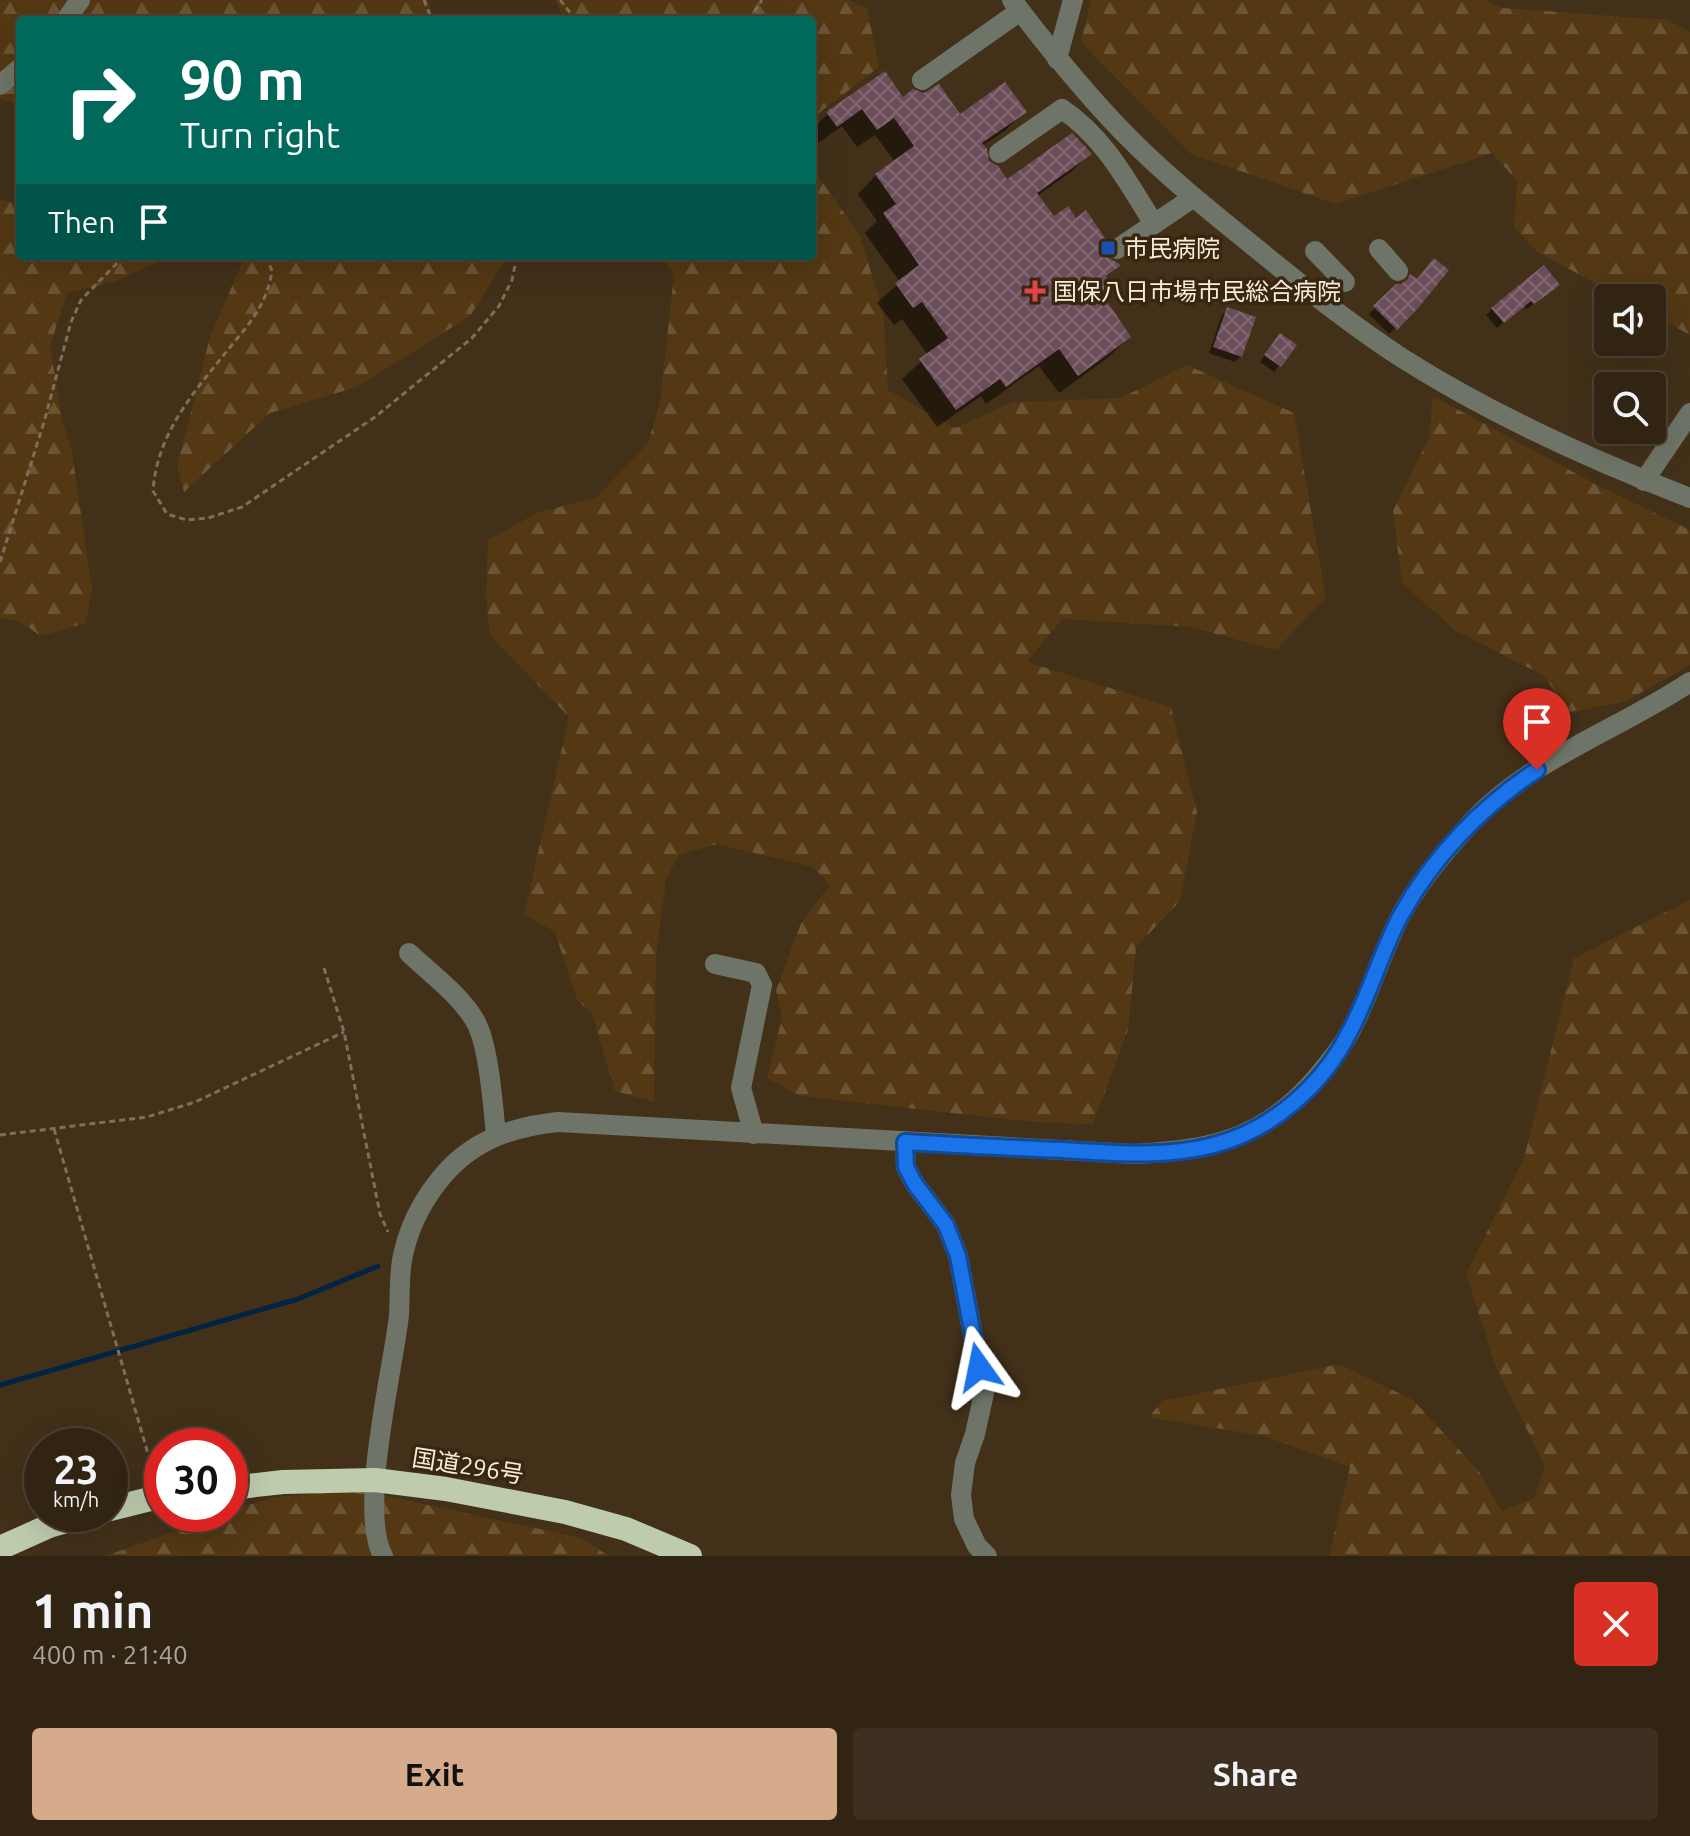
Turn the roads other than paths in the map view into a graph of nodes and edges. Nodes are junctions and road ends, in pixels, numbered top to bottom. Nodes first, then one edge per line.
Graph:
1 (1073, 0) edge
2 (1016, 6) edge
3 (1057, 59) junction
4 (16, 71) edge
5 (922, 80) dead end
6 (0, 85) edge
7 (999, 153) dead end
8 (1194, 197) junction
9 (1154, 224) junction
10 (1117, 249) dead end
11 (1379, 249) dead end
12 (1315, 251) dead end
13 (1398, 271) dead end
14 (1328, 307) junction
15 (1690, 413) edge
16 (1644, 481) junction
17 (1690, 498) edge
18 (1690, 682) edge
19 (409, 953) dead end
20 (715, 964) dead end
21 (754, 1134) junction
22 (496, 1135) junction
23 (905, 1142) junction
24 (375, 1480) junction
25 (248, 1486) edge
26 (36, 1532) edge
27 (0, 1548) edge
28 (383, 1556) edge
29 (690, 1556) edge
30 (987, 1556) edge

1 - 3 street
2 - 3 street
2 - 5 street
3 - 8 street
4 - 6 street
7 - 9 street
8 - 9 street
8 - 14 street
9 - 10 street
11 - 13 street
12 - 14 street
14 - 16 street
15 - 16 street
16 - 17 street
18 - 23 street
19 - 22 street
20 - 21 street
21 - 22 street
21 - 23 street
22 - 24 street
23 - 30 street
24 - 25 highway, 国道296号
24 - 28 street
24 - 29 highway, 国道296号
26 - 27 highway

